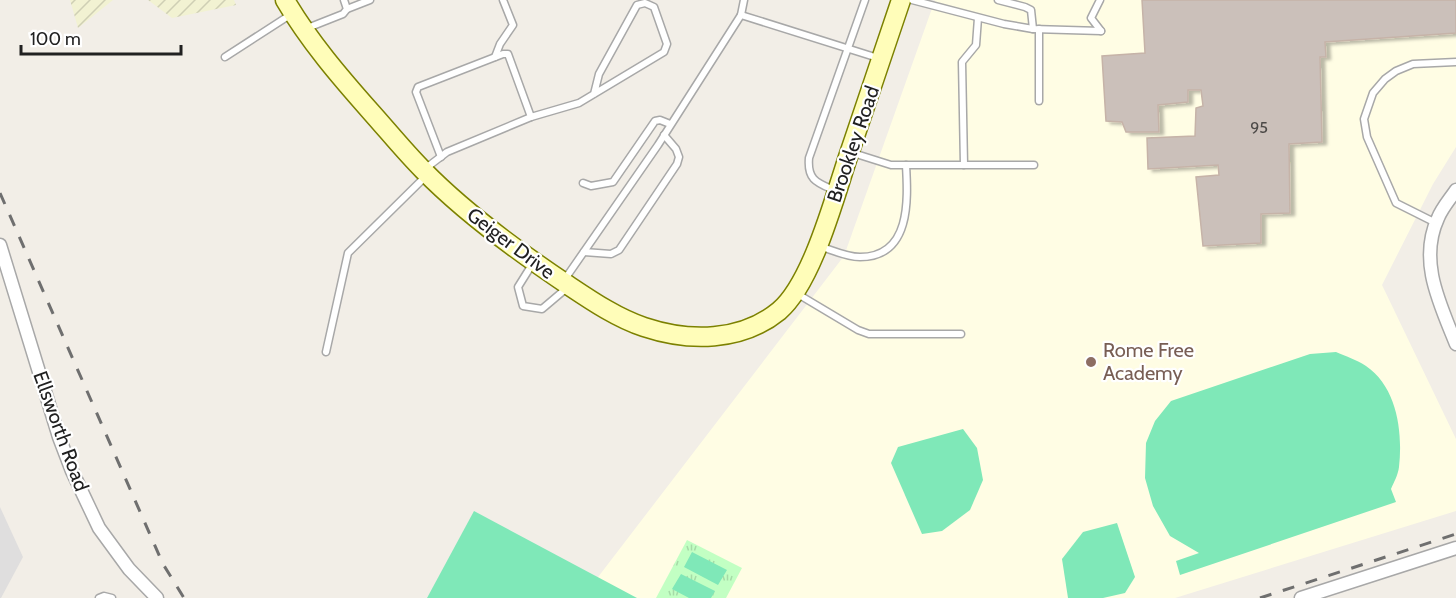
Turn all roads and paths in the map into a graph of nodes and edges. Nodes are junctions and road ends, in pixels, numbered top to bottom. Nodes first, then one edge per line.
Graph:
1 (344, 0) edge
2 (370, 0) edge
3 (503, 0) edge
4 (744, 0) edge
5 (864, 0) edge
6 (901, 0) edge
7 (912, 0) edge
8 (998, 0) edge
9 (1101, 0) edge
10 (645, 2) edge
11 (934, 3) edge
12 (289, 6) edge
13 (347, 9) junction
14 (741, 15) junction
15 (978, 18) junction
16 (1036, 29) junction
17 (305, 30) junction
18 (849, 48) junction
19 (225, 57) dead end
20 (495, 57) junction
21 (881, 59) junction
22 (1456, 62) edge
23 (594, 94) junction
24 (1039, 101) dead end
25 (531, 117) junction
26 (670, 124) junction
27 (664, 135) junction
28 (850, 152) junction
29 (441, 157) junction
30 (906, 165) junction
31 (964, 165) junction
32 (1034, 165) dead end
33 (425, 173) junction
34 (583, 183) dead end
35 (1456, 190) edge
36 (836, 191) junction
37 (1436, 223) junction
38 (0, 245) edge
39 (817, 245) junction
40 (584, 252) junction
41 (534, 262) junction
42 (566, 284) junction
43 (798, 289) junction
44 (961, 334) dead end
45 (1456, 344) edge
46 (326, 352) dead end
47 (1456, 548) edge
48 (99, 598) edge
49 (112, 598) edge
50 (157, 598) edge
51 (1301, 598) edge

1 - 13 lane
2 - 13 lane
3 - 20 lane
4 - 14 lane
5 - 18 lane
6 - 21 street, Brookley Road
7 - 11 lane
8 - 16 lane
9 - 16 lane
10 - 23 lane
10 - 23 lane
11 - 15 lane
12 - 17 street, Geiger Drive
12 - 19 lane
13 - 17 lane
14 - 18 lane
14 - 26 lane
15 - 16 lane
15 - 31 lane
16 - 24 lane
17 - 33 street, Geiger Drive
18 - 21 lane
18 - 36 lane
20 - 25 lane
20 - 29 lane
21 - 28 street, Brookley Road
22 - 37 lane
23 - 25 lane
25 - 29 lane
26 - 27 lane
26 - 34 lane
27 - 40 lane
27 - 40 lane
28 - 30 lane
28 - 36 street, Brookley Road
29 - 33 lane
30 - 31 lane
30 - 39 lane
31 - 32 lane
33 - 41 street, Geiger Drive
33 - 46 lane
35 - 37 street
36 - 39 street, Brookley Road
37 - 45 street
38 - 50 street, Ellsworth Road
39 - 43 street, Brookley Road
40 - 42 lane
41 - 42 street, Geiger Drive
41 - 42 lane
42 - 43 street, Geiger Drive
43 - 44 lane
47 - 51 street
48 - 49 lane

